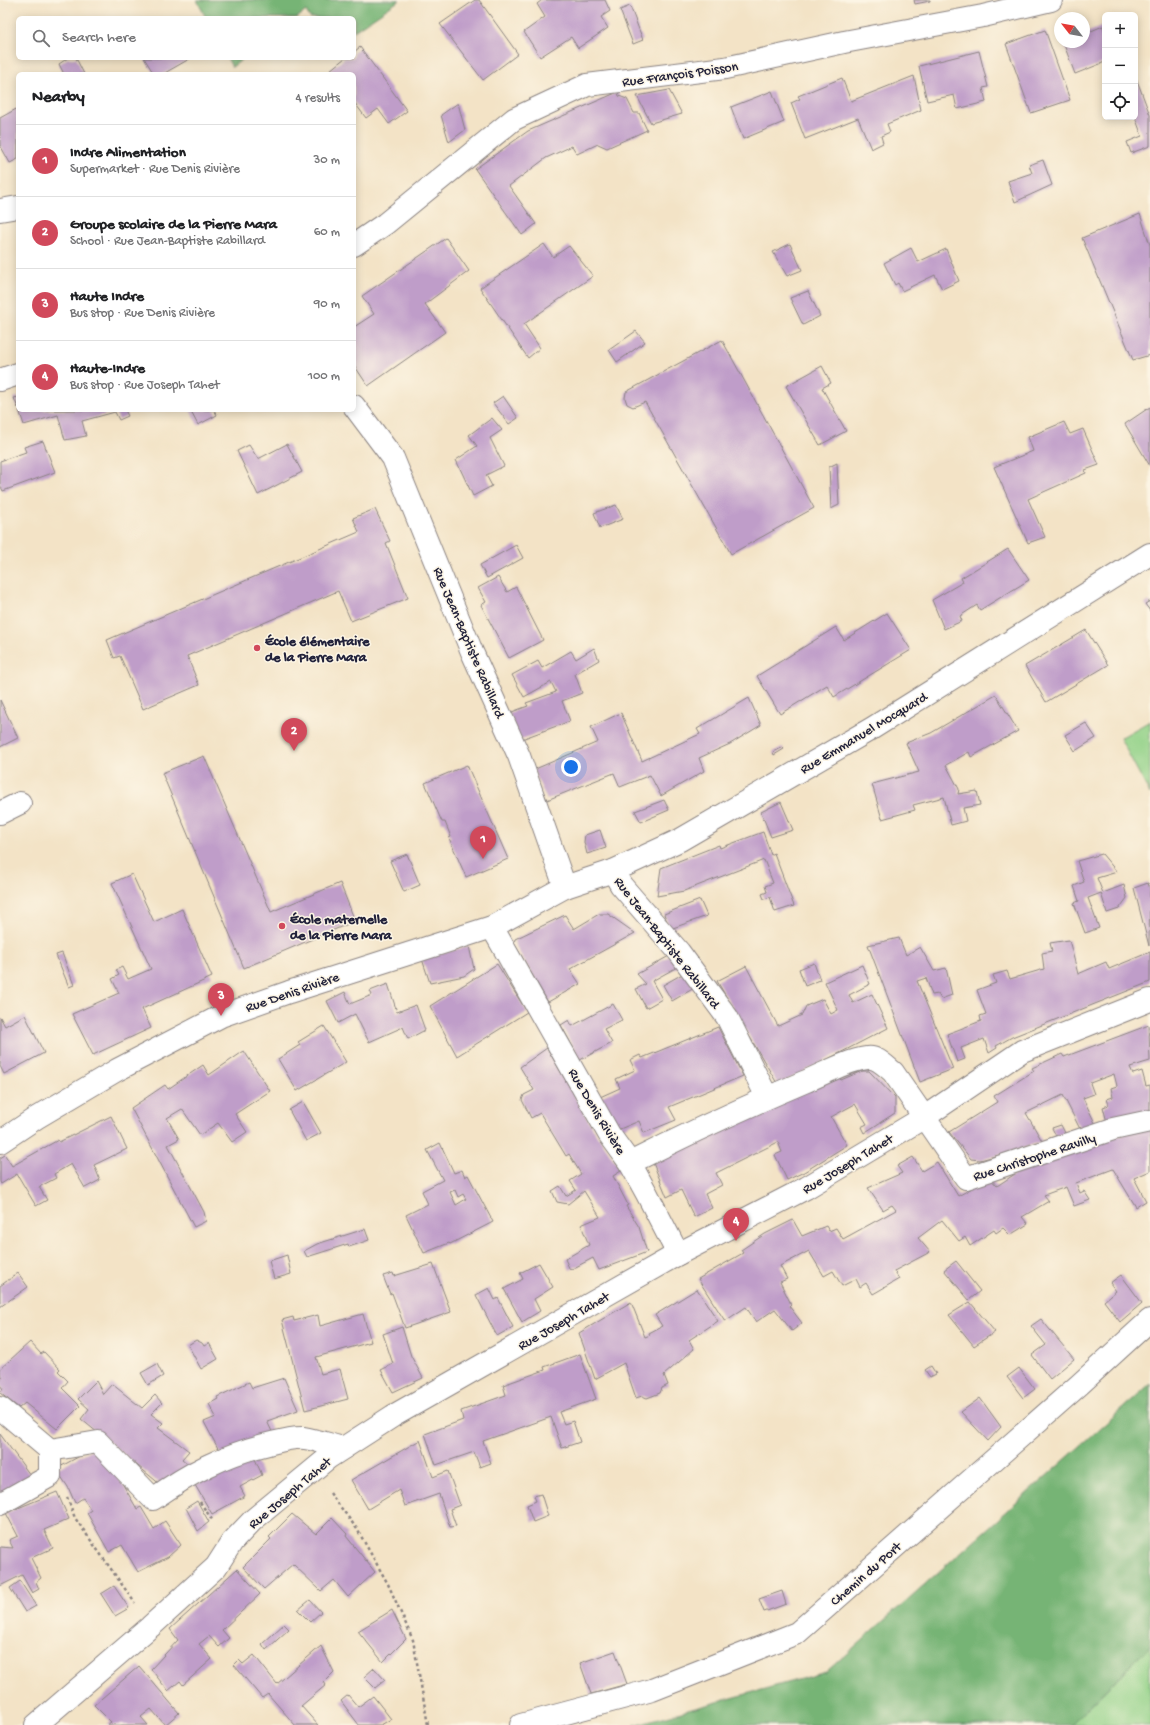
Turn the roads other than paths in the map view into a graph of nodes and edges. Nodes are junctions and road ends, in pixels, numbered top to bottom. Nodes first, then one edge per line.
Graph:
1 (1051, 0) edge
2 (16, 207) edge
3 (0, 210) edge
4 (356, 244) edge
5 (16, 375) edge
6 (0, 380) edge
7 (356, 409) edge
8 (1150, 554) edge
9 (20, 803) dead end
10 (0, 813) edge
11 (613, 871) junction
12 (565, 887) junction
13 (492, 927) junction
14 (1150, 1000) edge
15 (767, 1097) junction
16 (923, 1118) junction
17 (1150, 1120) edge
18 (0, 1142) edge
19 (630, 1163) junction
20 (678, 1254) junction
21 (1150, 1320) edge
22 (0, 1408) edge
23 (343, 1448) junction
24 (50, 1450) junction
25 (0, 1504) edge
26 (36, 1725) edge
27 (521, 1725) edge

1 - 4 street, Rue François Poisson
2 - 3 street
5 - 6 street
7 - 12 street, Rue Jean-Baptiste Rabillard
8 - 11 street, Rue Emmanuel Mocquard
9 - 10 street
11 - 12 street, Rue Emmanuel Mocquard
11 - 15 street, Rue Jean-Baptiste Rabillard
12 - 13 street, Rue Denis Rivière
13 - 18 street, Rue Denis Rivière
13 - 19 street, Rue Denis Rivière
14 - 16 street, Rue Joseph Tahet
15 - 16 street
15 - 19 street
16 - 17 street, Rue Christophe Ravilly
16 - 20 street, Rue Joseph Tahet
19 - 20 street, Rue Denis Rivière
20 - 23 street, Rue Joseph Tahet
21 - 27 street, Chemin du Port
22 - 24 street
23 - 24 street
23 - 26 street, Rue Joseph Tahet
24 - 25 street

